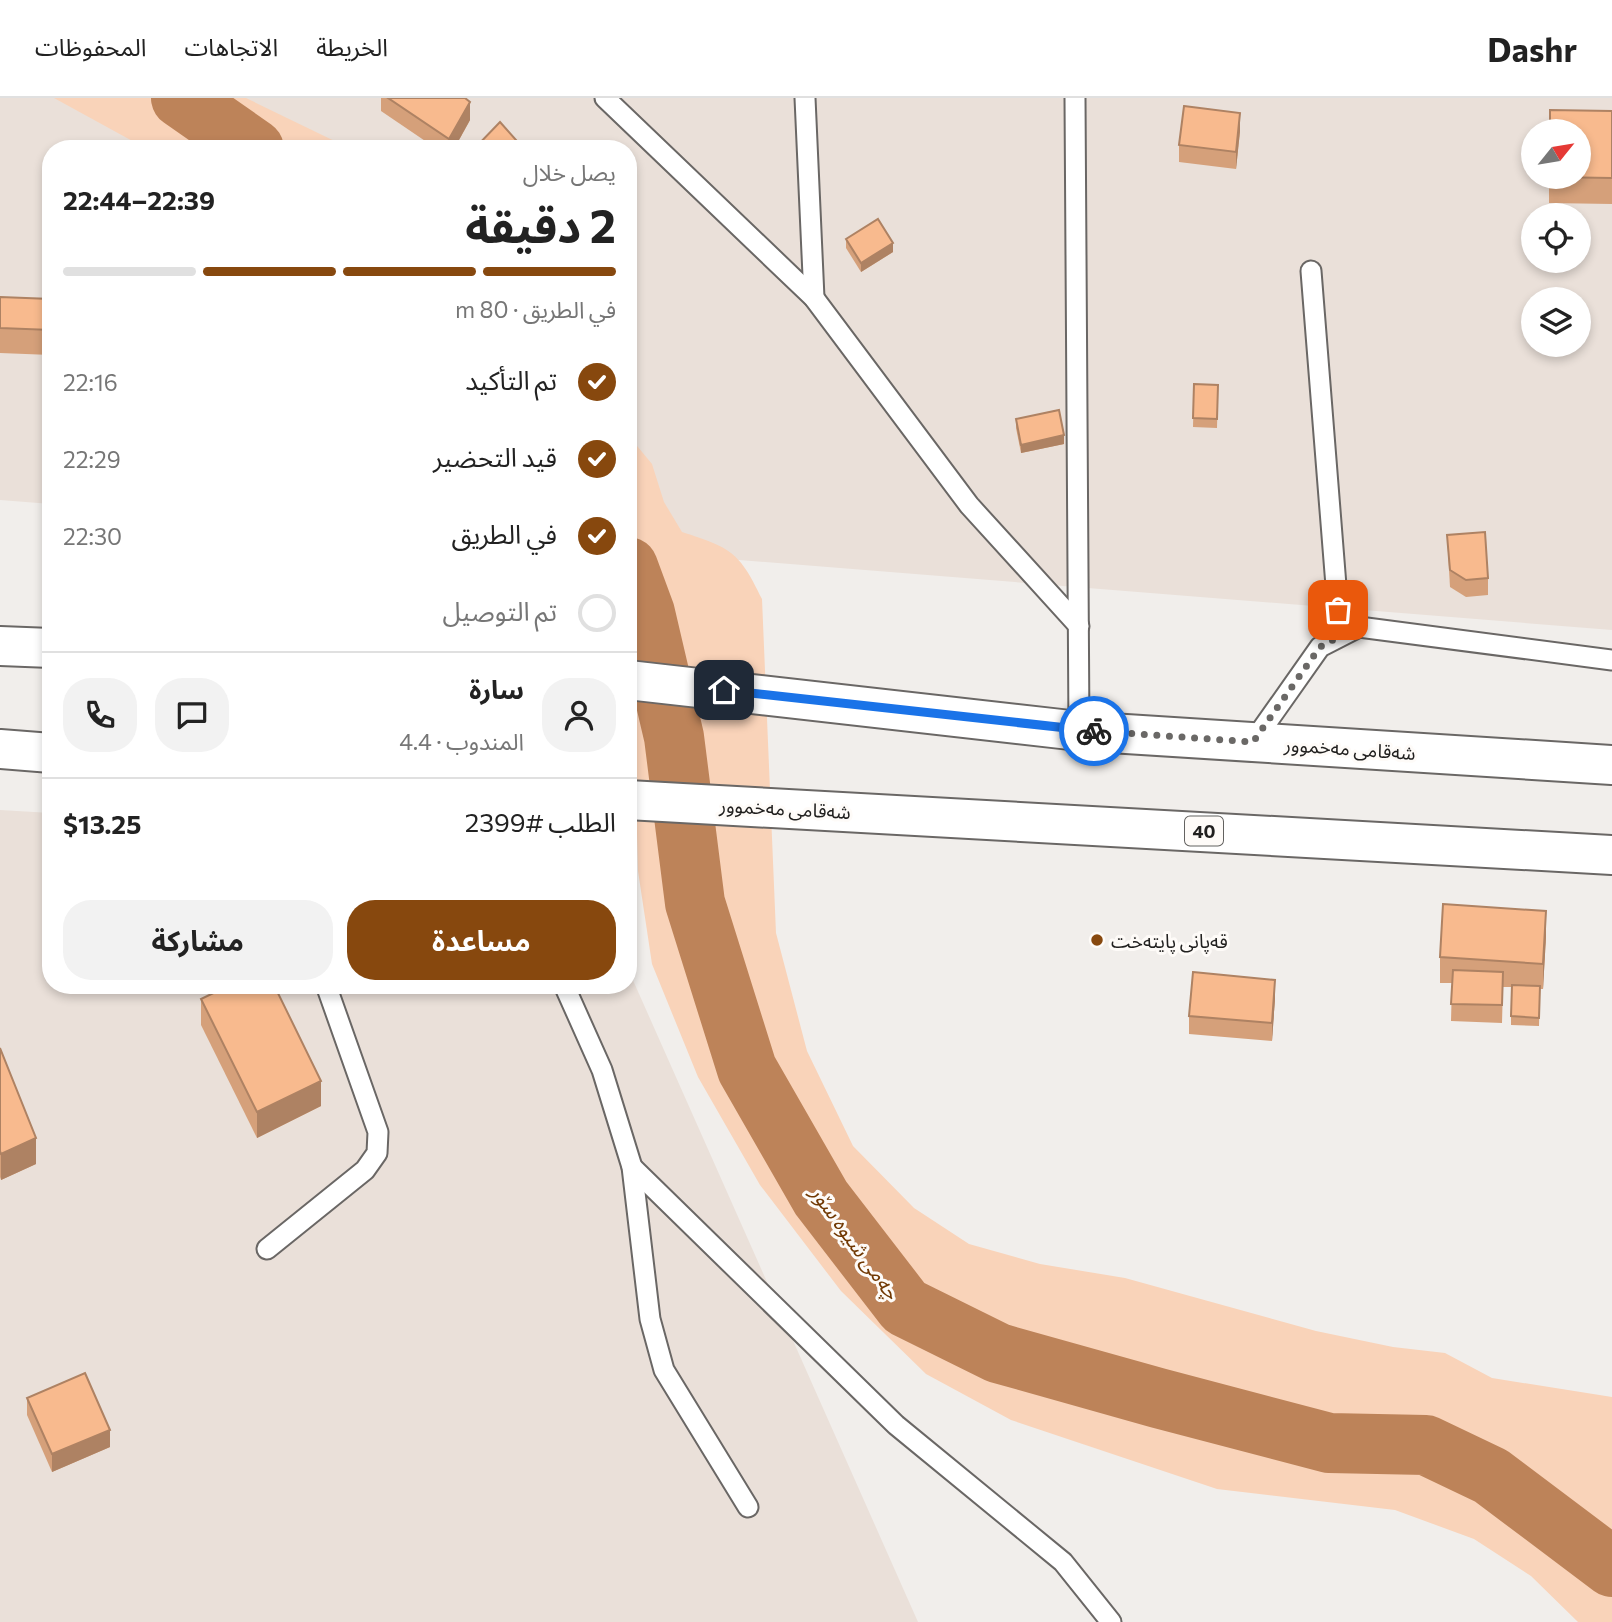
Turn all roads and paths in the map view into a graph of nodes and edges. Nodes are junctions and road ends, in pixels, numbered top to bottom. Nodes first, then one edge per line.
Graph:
1 (605, 98) edge
2 (805, 98) edge
3 (1075, 98) edge
4 (1311, 271) dead end
5 (814, 298) junction
6 (1079, 626) junction
7 (1340, 636) junction
8 (0, 646) edge
9 (42, 648) edge
10 (1612, 660) edge
11 (637, 681) edge
12 (1079, 730) junction
13 (1253, 742) junction
14 (0, 749) edge
15 (42, 752) edge
16 (1612, 765) edge
17 (637, 800) edge
18 (1612, 855) edge
19 (329, 994) edge
20 (568, 994) edge
21 (632, 1167) junction
22 (267, 1250) dead end
23 (748, 1507) dead end
24 (1111, 1622) edge

1 - 5 lane
2 - 5 lane
3 - 6 lane
4 - 7 lane
5 - 6 lane
6 - 12 lane
7 - 10 lane
7 - 13 lane
8 - 9 highway
11 - 12 highway, شەقامی مەخموور
12 - 13 highway, شەقامی مەخموور
13 - 16 highway, شەقامی مەخموور
14 - 15 highway
17 - 18 highway, شەقامی مەخموور / 40
19 - 22 lane
20 - 21 lane
21 - 23 lane
21 - 24 lane

